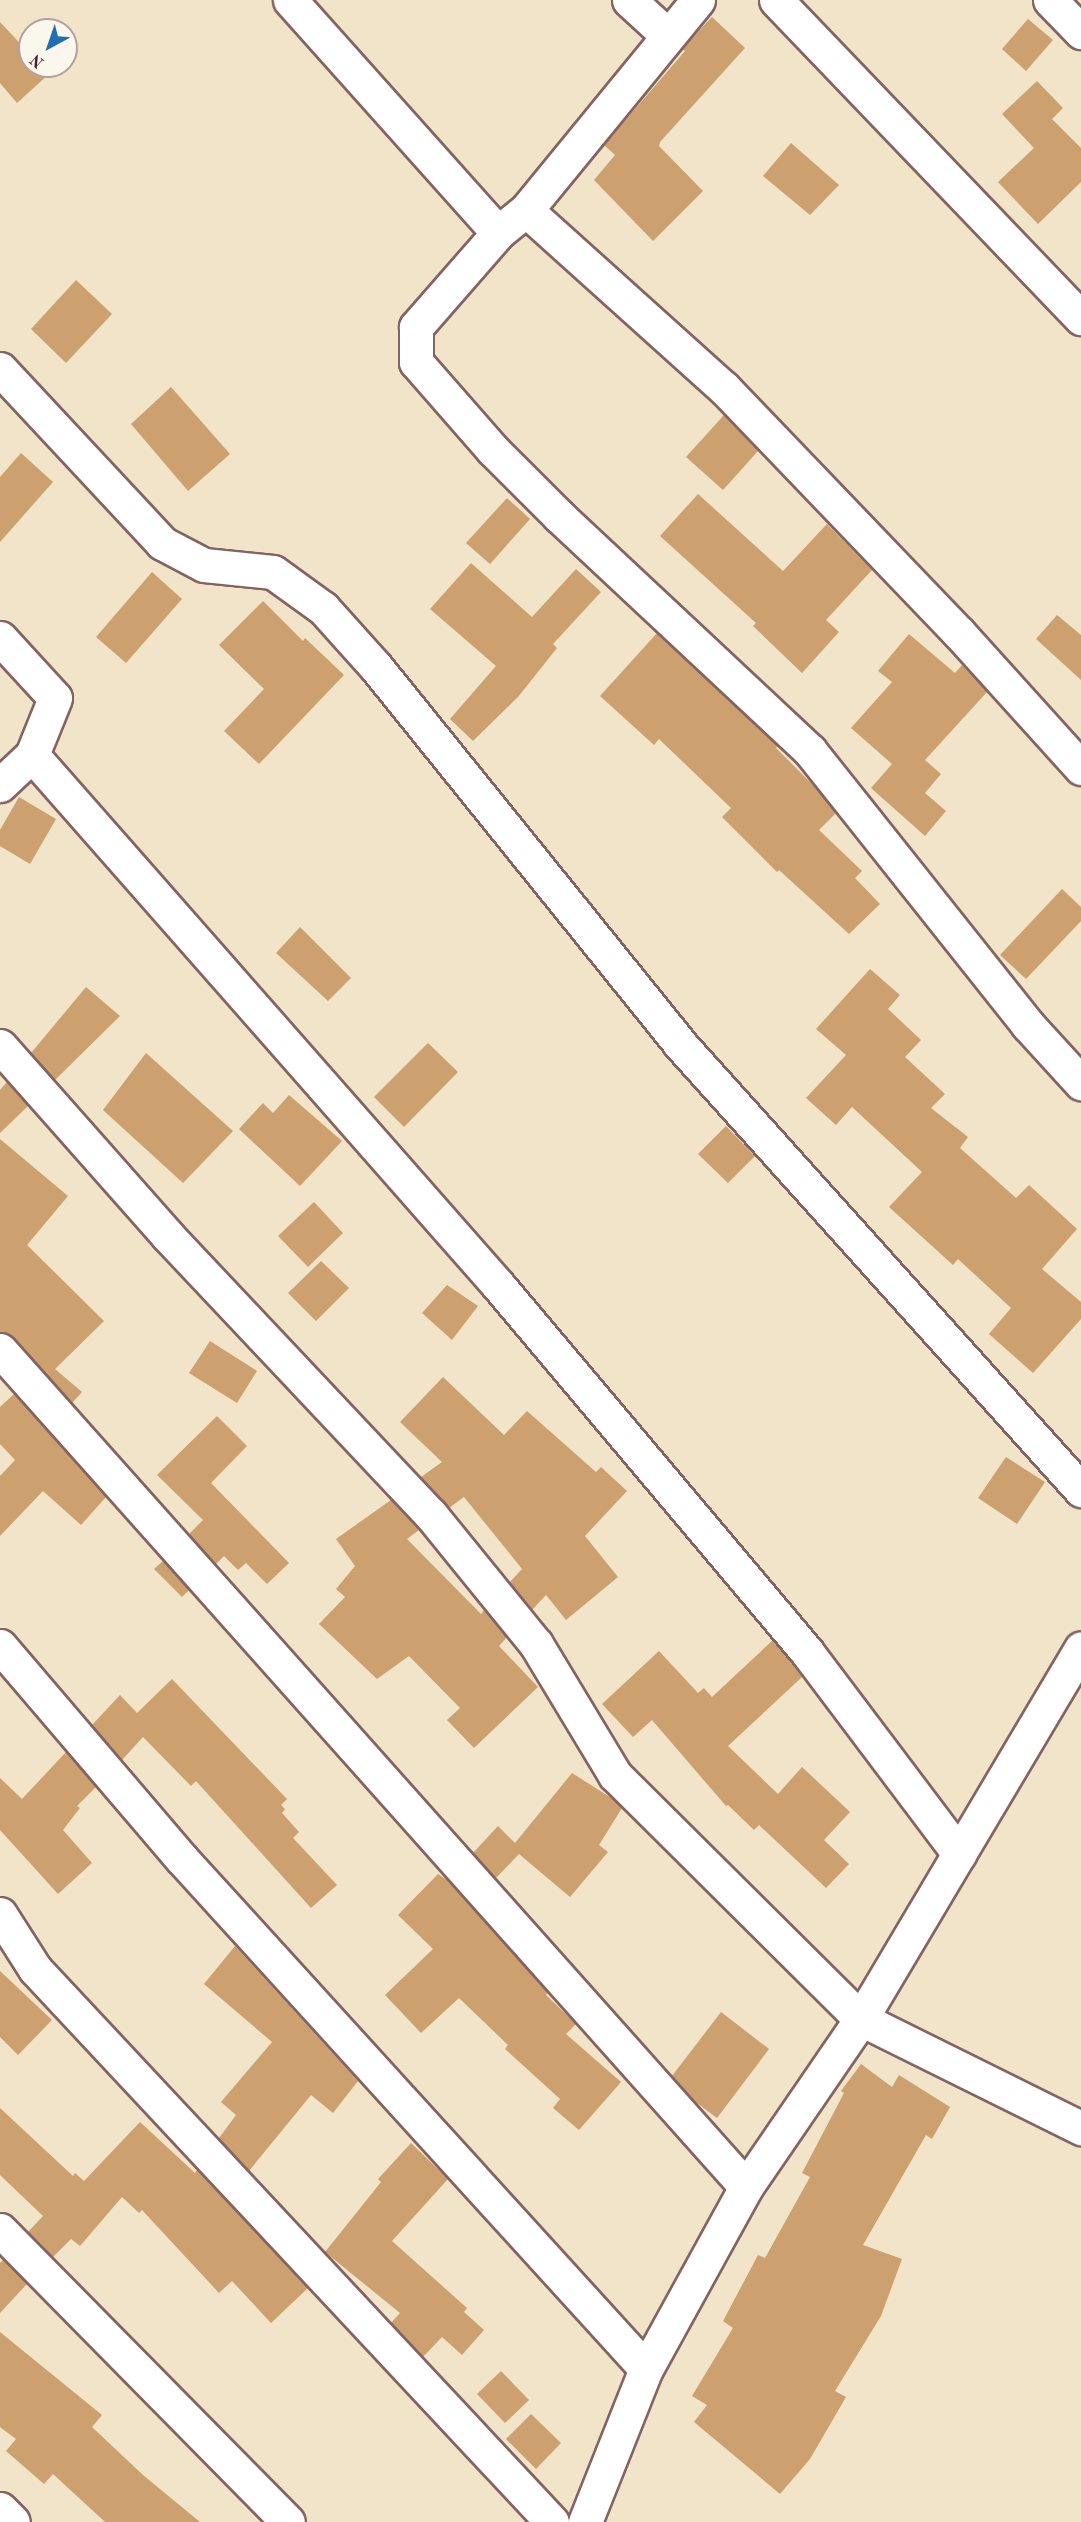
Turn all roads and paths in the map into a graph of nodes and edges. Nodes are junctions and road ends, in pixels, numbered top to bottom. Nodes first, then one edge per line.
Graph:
1 (290, 0) edge
2 (629, 0) edge
3 (698, 0) edge
4 (776, 0) edge
5 (1050, 0) edge
6 (1081, 32) edge
7 (667, 35) junction
8 (526, 210) junction
9 (498, 233) junction
10 (1081, 318) edge
11 (0, 369) edge
12 (0, 638) edge
13 (32, 755) junction
14 (1081, 768) edge
15 (0, 785) edge
16 (0, 1046) edge
17 (1081, 1083) edge
18 (0, 1350) edge
19 (1081, 1490) edge
20 (0, 1646) edge
21 (1081, 1648) edge
22 (959, 1854) junction
23 (0, 1914) edge
24 (861, 2019) junction
25 (1081, 2128) edge
26 (746, 2187) junction
27 (0, 2230) edge
28 (646, 2370) junction
29 (0, 2509) edge
30 (14, 2522) edge
31 (288, 2522) edge
32 (552, 2522) edge
33 (585, 2522) edge

1 - 9 street
2 - 7 street
3 - 7 street
4 - 10 street
5 - 6 street
7 - 8 street
8 - 9 street
8 - 14 street
9 - 17 street
11 - 19 street
12 - 13 street
13 - 15 street
13 - 22 street
16 - 24 street
18 - 26 street
20 - 28 street
21 - 22 street
22 - 24 street
23 - 32 street
24 - 25 street
24 - 26 street
26 - 28 street
27 - 31 street
28 - 33 street
29 - 30 street

